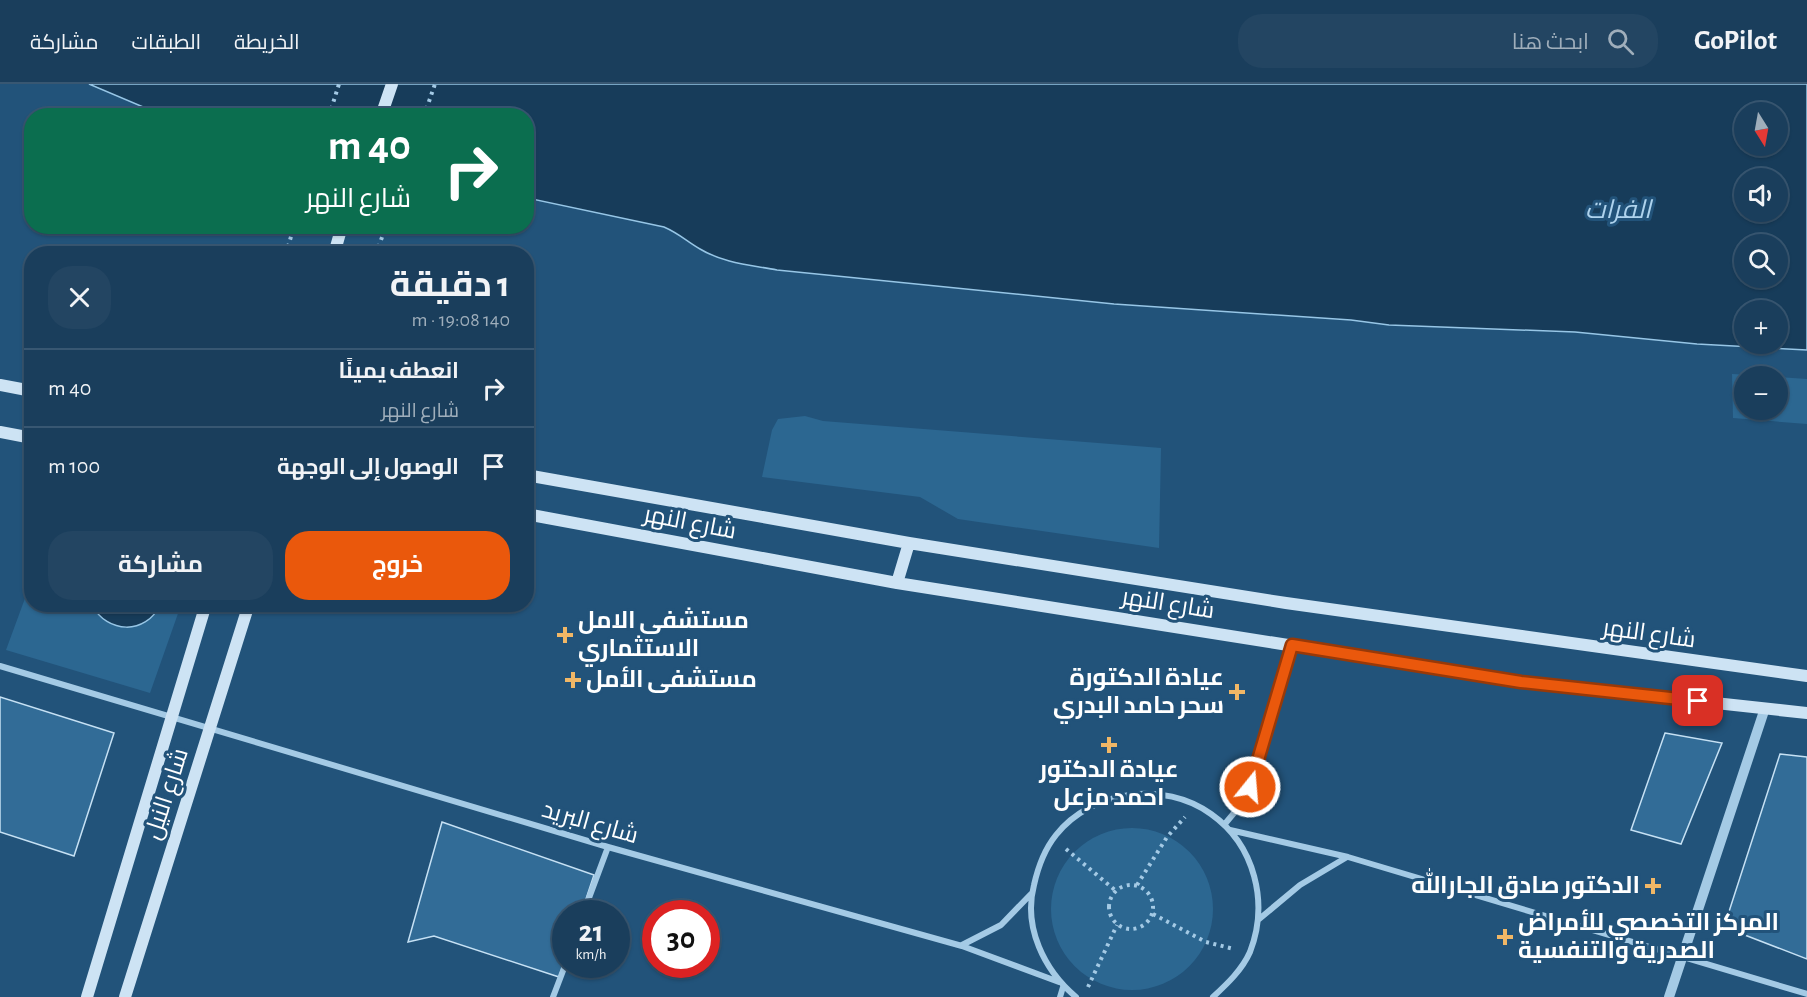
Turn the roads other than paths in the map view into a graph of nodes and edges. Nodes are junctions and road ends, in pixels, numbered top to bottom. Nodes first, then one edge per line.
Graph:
1 (392, 84) edge
2 (384, 108) edge
3 (0, 385) edge
4 (24, 390) edge
5 (0, 432) edge
6 (24, 436) edge
7 (534, 476) edge
8 (534, 515) edge
9 (909, 543) junction
10 (897, 583) junction
11 (204, 612) edge
12 (247, 612) edge
13 (1292, 645) junction
14 (0, 666) edge
15 (1807, 676) edge
16 (1765, 708) junction
17 (1807, 713) edge
18 (171, 717) junction
19 (210, 729) junction
20 (1224, 825) junction
21 (1230, 830) junction
22 (608, 847) junction
23 (1348, 857) junction
24 (1031, 894) junction
25 (588, 900) edge
26 (1258, 920) junction
27 (962, 946) junction
28 (1682, 956) junction
29 (560, 978) edge
30 (1061, 984) junction
31 (1807, 994) edge
32 (87, 997) edge
33 (125, 997) edge
34 (553, 997) edge
35 (1060, 997) edge
36 (1076, 997) edge
37 (1213, 997) edge
38 (1669, 997) edge

1 - 2 main road
3 - 4 main road
5 - 6 main road
7 - 9 main road, شارع النهر
8 - 10 main road, شارع النهر
9 - 10 main road
9 - 15 main road, شارع النهر
10 - 13 main road, شارع النهر
11 - 18 main road, شارع النيل
12 - 19 main road, شارع النيل
13 - 16 main road, شارع النهر
13 - 20 street
14 - 18 street, شارع البريد
16 - 17 main road, شارع النهر
16 - 28 street
18 - 19 street, شارع البريد
18 - 32 main road, شارع النيل
19 - 22 street, شارع البريد
19 - 33 main road, شارع النيل
20 - 21 street
20 - 24 street
21 - 23 street
21 - 26 street
22 - 25 street
22 - 27 street, شارع البريد
23 - 26 street
23 - 28 street
24 - 27 street
24 - 30 street
26 - 37 street
27 - 30 street, شارع البريد
28 - 31 street
28 - 38 street
29 - 34 street
30 - 35 street
30 - 36 street

